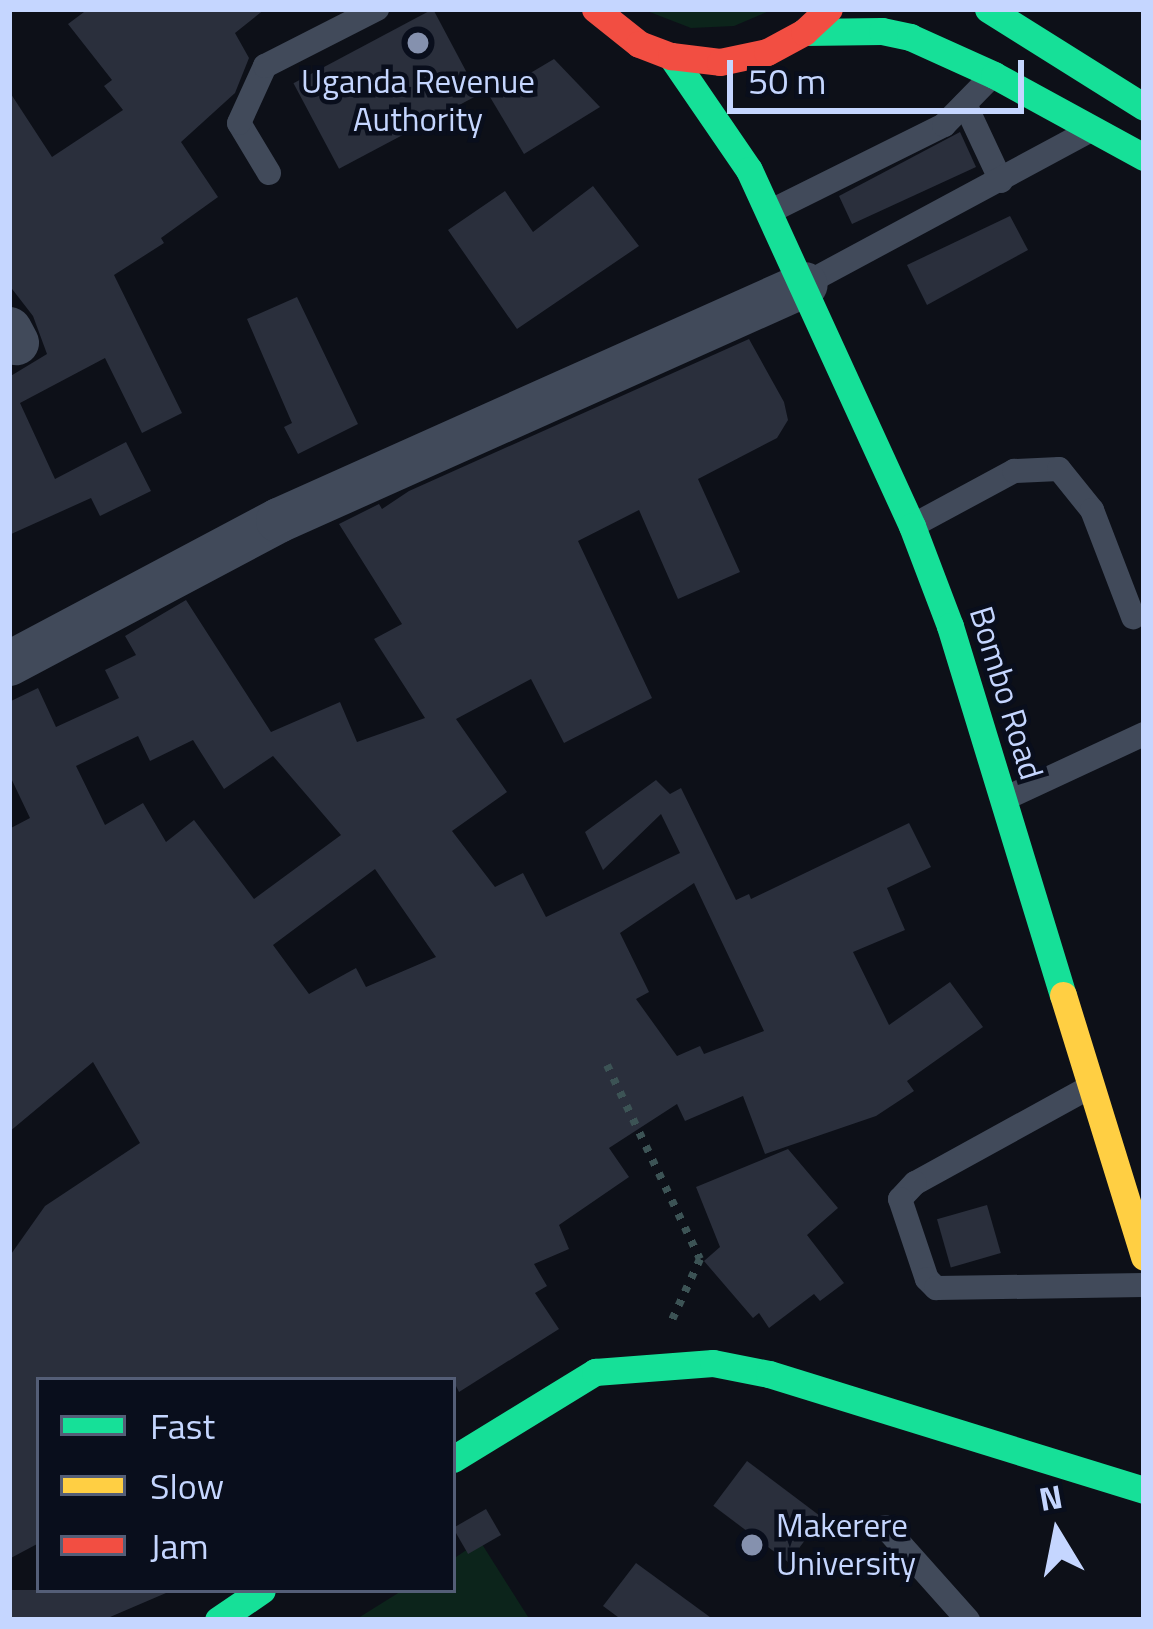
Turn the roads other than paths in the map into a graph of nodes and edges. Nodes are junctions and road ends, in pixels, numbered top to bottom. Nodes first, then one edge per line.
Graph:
1 (377, 9) edge
2 (595, 9) edge
3 (829, 9) edge
4 (988, 9) edge
5 (804, 32) junction
6 (671, 56) junction
7 (994, 75) junction
8 (965, 104) junction
9 (1144, 107) edge
10 (756, 123) dead end
11 (1092, 128) junction
12 (1144, 158) edge
13 (749, 170) junction
14 (269, 173) dead end
15 (1001, 181) junction
16 (769, 212) junction
17 (805, 284) junction
18 (912, 526) junction
19 (1133, 617) dead end
20 (9, 663) edge
21 (1144, 734) edge
22 (1002, 800) junction
23 (1090, 1087) junction
24 (1144, 1257) edge
25 (1144, 1285) edge
26 (456, 1457) edge
27 (1144, 1490) edge
28 (885, 1527) dead end
29 (258, 1593) edge
30 (218, 1620) edge
31 (968, 1620) edge

1 - 14 lane
2 - 6 main road
3 - 5 main road
4 - 9 main road
5 - 6 main road
5 - 7 main road
6 - 13 main road, Bombo Road
7 - 8 lane
7 - 11 main road
8 - 15 lane
8 - 16 lane
10 - 13 main road
11 - 12 main road
11 - 15 lane
13 - 16 main road, Bombo Road
15 - 17 lane
16 - 17 main road, Bombo Road
17 - 18 main road, Bombo Road
17 - 20 street
18 - 19 lane
18 - 22 main road, Bombo Road
21 - 22 lane
22 - 23 main road, Bombo Road
23 - 24 main road, Bombo Road
23 - 25 lane
26 - 27 main road
28 - 31 lane
29 - 30 main road

